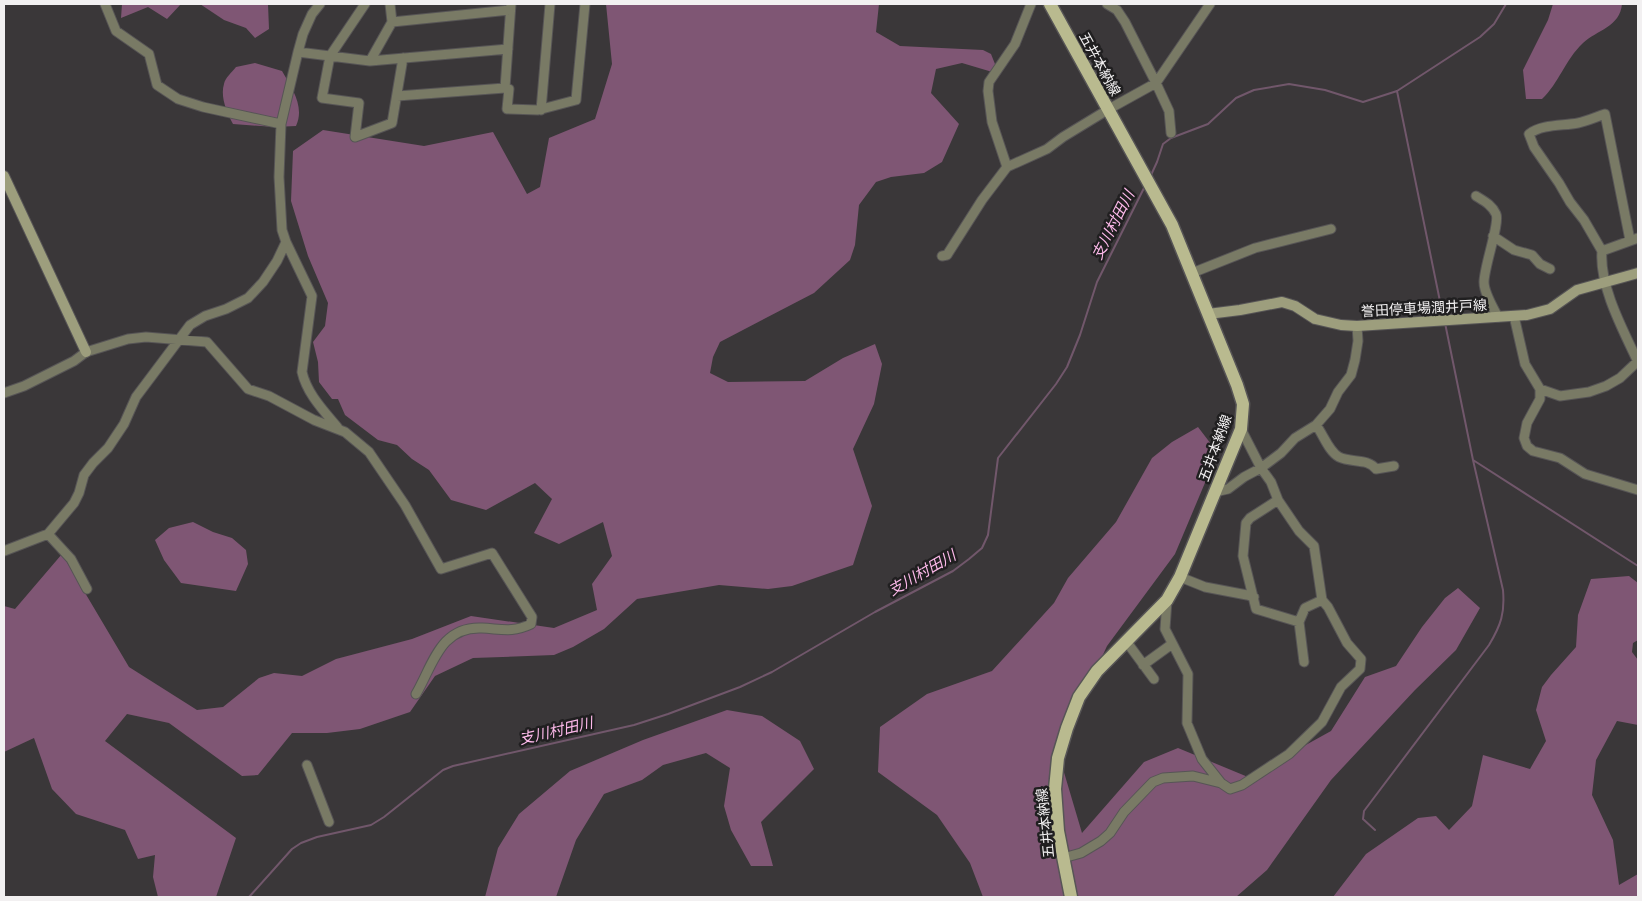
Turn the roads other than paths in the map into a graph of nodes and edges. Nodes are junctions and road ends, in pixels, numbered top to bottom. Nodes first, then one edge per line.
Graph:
1 (105, 4) edge
2 (320, 4) edge
3 (365, 4) edge
4 (390, 4) edge
5 (550, 4) edge
6 (585, 4) edge
7 (1031, 4) edge
8 (1050, 4) edge
9 (1107, 4) edge
10 (1210, 4) edge
11 (511, 7) edge
12 (392, 22) junction
13 (508, 49) junction
14 (298, 52) junction
15 (330, 56) junction
16 (403, 58) junction
17 (370, 61) junction
18 (1156, 83) junction
19 (505, 88) junction
20 (397, 96) junction
21 (1108, 109) junction
22 (541, 110) junction
23 (282, 124) junction
24 (1171, 133) dead end
25 (1007, 167) junction
26 (4, 176) edge
27 (1476, 196) dead end
28 (1331, 229) dead end
29 (1493, 236) junction
30 (1634, 239) edge
31 (286, 242) junction
32 (1602, 251) junction
33 (942, 256) dead end
34 (1550, 269) dead end
35 (1192, 273) junction
36 (1638, 273) edge
37 (1605, 282) junction
38 (1208, 314) junction
39 (1514, 316) junction
40 (1498, 317) junction
41 (1357, 326) junction
42 (179, 339) junction
43 (86, 352) junction
44 (1638, 361) edge
45 (1540, 389) junction
46 (4, 393) edge
47 (1316, 425) junction
48 (338, 428) junction
49 (1241, 429) junction
50 (1394, 466) dead end
51 (1261, 468) junction
52 (1638, 490) edge
53 (1215, 492) junction
54 (1278, 500) junction
55 (48, 534) junction
56 (4, 550) edge
57 (1180, 577) junction
58 (88, 589) dead end
59 (1254, 597) junction
60 (1167, 600) junction
61 (1322, 600) junction
62 (1299, 622) junction
63 (1126, 641) junction
64 (1172, 644) junction
65 (1304, 662) dead end
66 (1143, 665) junction
67 (1154, 679) dead end
68 (416, 694) dead end
69 (307, 765) dead end
70 (1222, 783) junction
71 (329, 822) dead end
72 (1064, 858) junction
73 (1071, 897) edge

1 - 23 street
2 - 14 street
3 - 15 street
4 - 12 street
5 - 22 street
6 - 22 street
7 - 25 street
8 - 21 main road, 五井本納線
9 - 18 street
10 - 18 street
11 - 12 street
11 - 13 street
12 - 17 street
13 - 16 street
13 - 19 street
14 - 15 street
14 - 23 street
15 - 17 street
15 - 20 street
16 - 17 street
16 - 20 street
18 - 21 street
18 - 24 street
19 - 20 street
19 - 22 street
21 - 25 street
21 - 35 main road, 五井本納線
23 - 31 street
25 - 33 street
26 - 43 main road
27 - 29 street
28 - 35 street
29 - 34 street
29 - 40 street
30 - 32 street
30 - 32 street
31 - 42 street
31 - 48 street
32 - 37 street
35 - 38 main road, 五井本納線
36 - 37 main road, 誉田停車場潤井戸線
37 - 39 main road, 誉田停車場潤井戸線
37 - 44 street
38 - 41 main road, 誉田停車場潤井戸線
38 - 49 main road, 五井本納線
39 - 40 main road, 誉田停車場潤井戸線
39 - 45 street
40 - 41 main road, 誉田停車場潤井戸線
41 - 47 street
42 - 43 street
42 - 48 street
42 - 55 street
43 - 46 street
44 - 45 street
45 - 52 street
47 - 50 street
47 - 51 street
48 - 68 street
49 - 51 street
49 - 53 main road, 五井本納線
51 - 53 street
51 - 54 street
53 - 57 main road, 五井本納線
54 - 59 street
54 - 61 street
55 - 56 street
55 - 58 street
57 - 59 street
57 - 60 main road, 五井本納線
59 - 62 street
60 - 63 main road, 五井本納線
60 - 64 street
61 - 62 street
61 - 70 street
62 - 65 street
63 - 66 street
63 - 72 main road, 五井本納線
64 - 66 street
64 - 70 street
66 - 67 street
69 - 71 street
70 - 72 street
72 - 73 main road, 五井本納線

